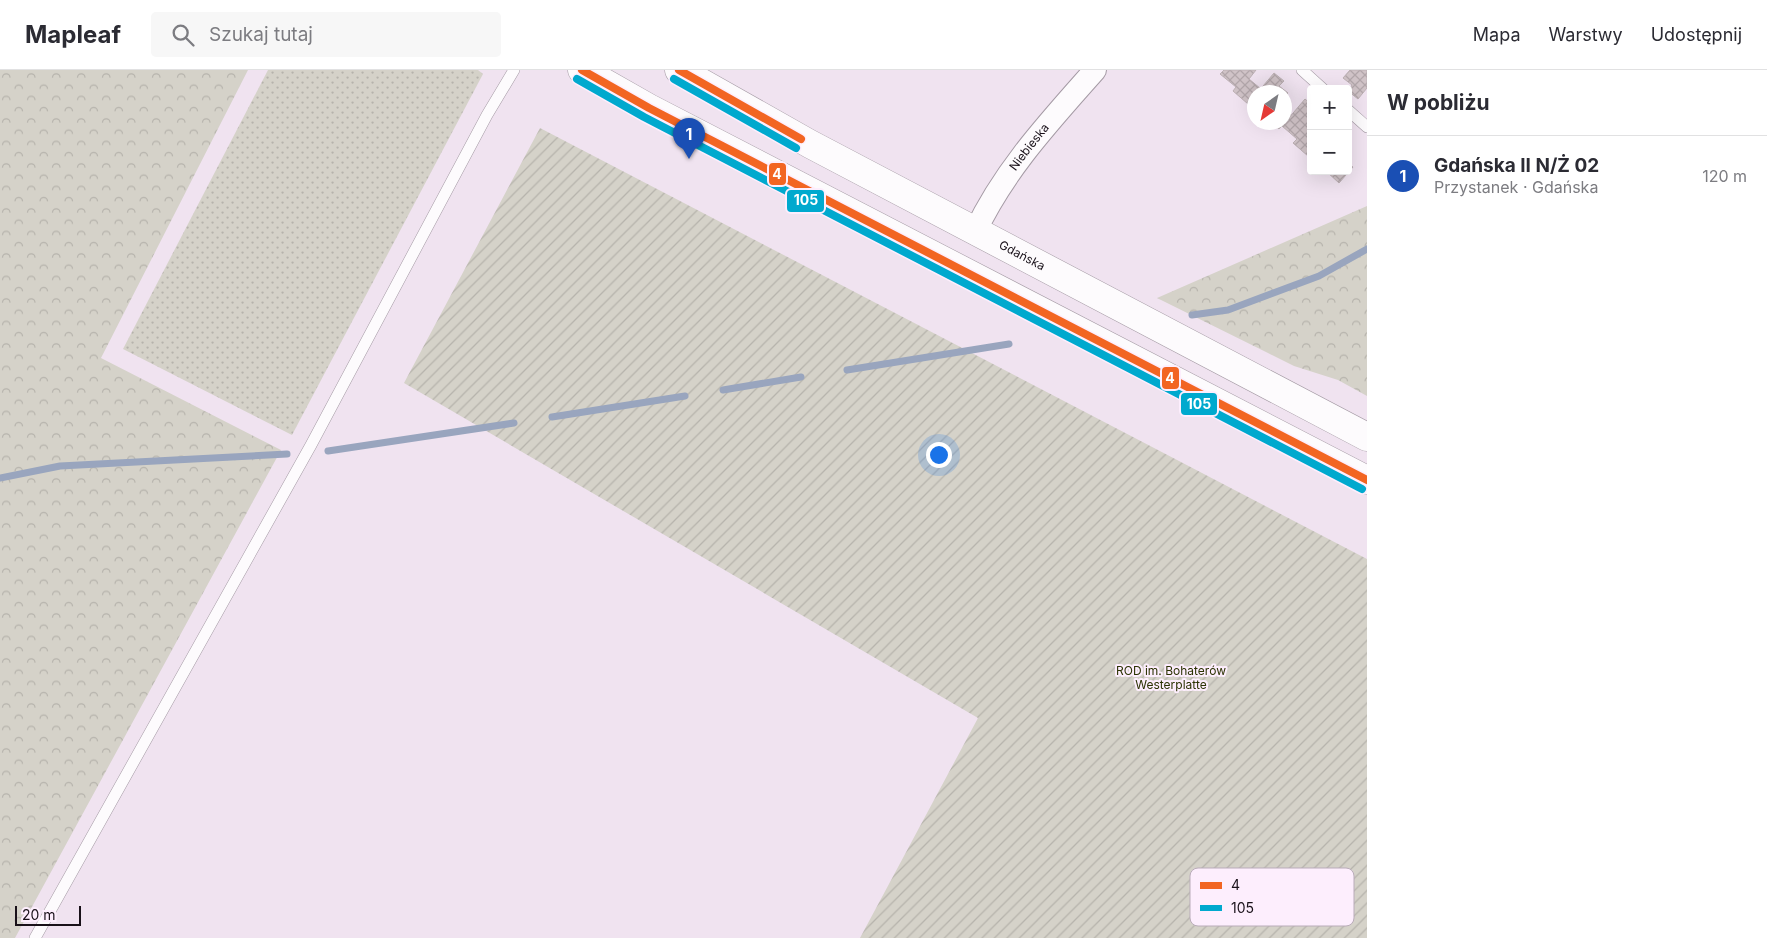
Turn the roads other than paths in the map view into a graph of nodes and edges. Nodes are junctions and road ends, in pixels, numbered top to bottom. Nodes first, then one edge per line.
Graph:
1 (514, 70) edge
2 (582, 70) edge
3 (679, 70) edge
4 (1094, 70) edge
5 (1302, 70) edge
6 (1319, 85) edge
7 (1352, 114) edge
8 (1367, 127) edge
9 (975, 232) junction
10 (1367, 437) edge
11 (1367, 480) edge
12 (35, 938) edge

1 - 12 lane
2 - 11 main road
3 - 9 main road, Gdańska
4 - 9 street, Niebieska
5 - 6 lane
7 - 8 lane
9 - 10 main road, Gdańska

